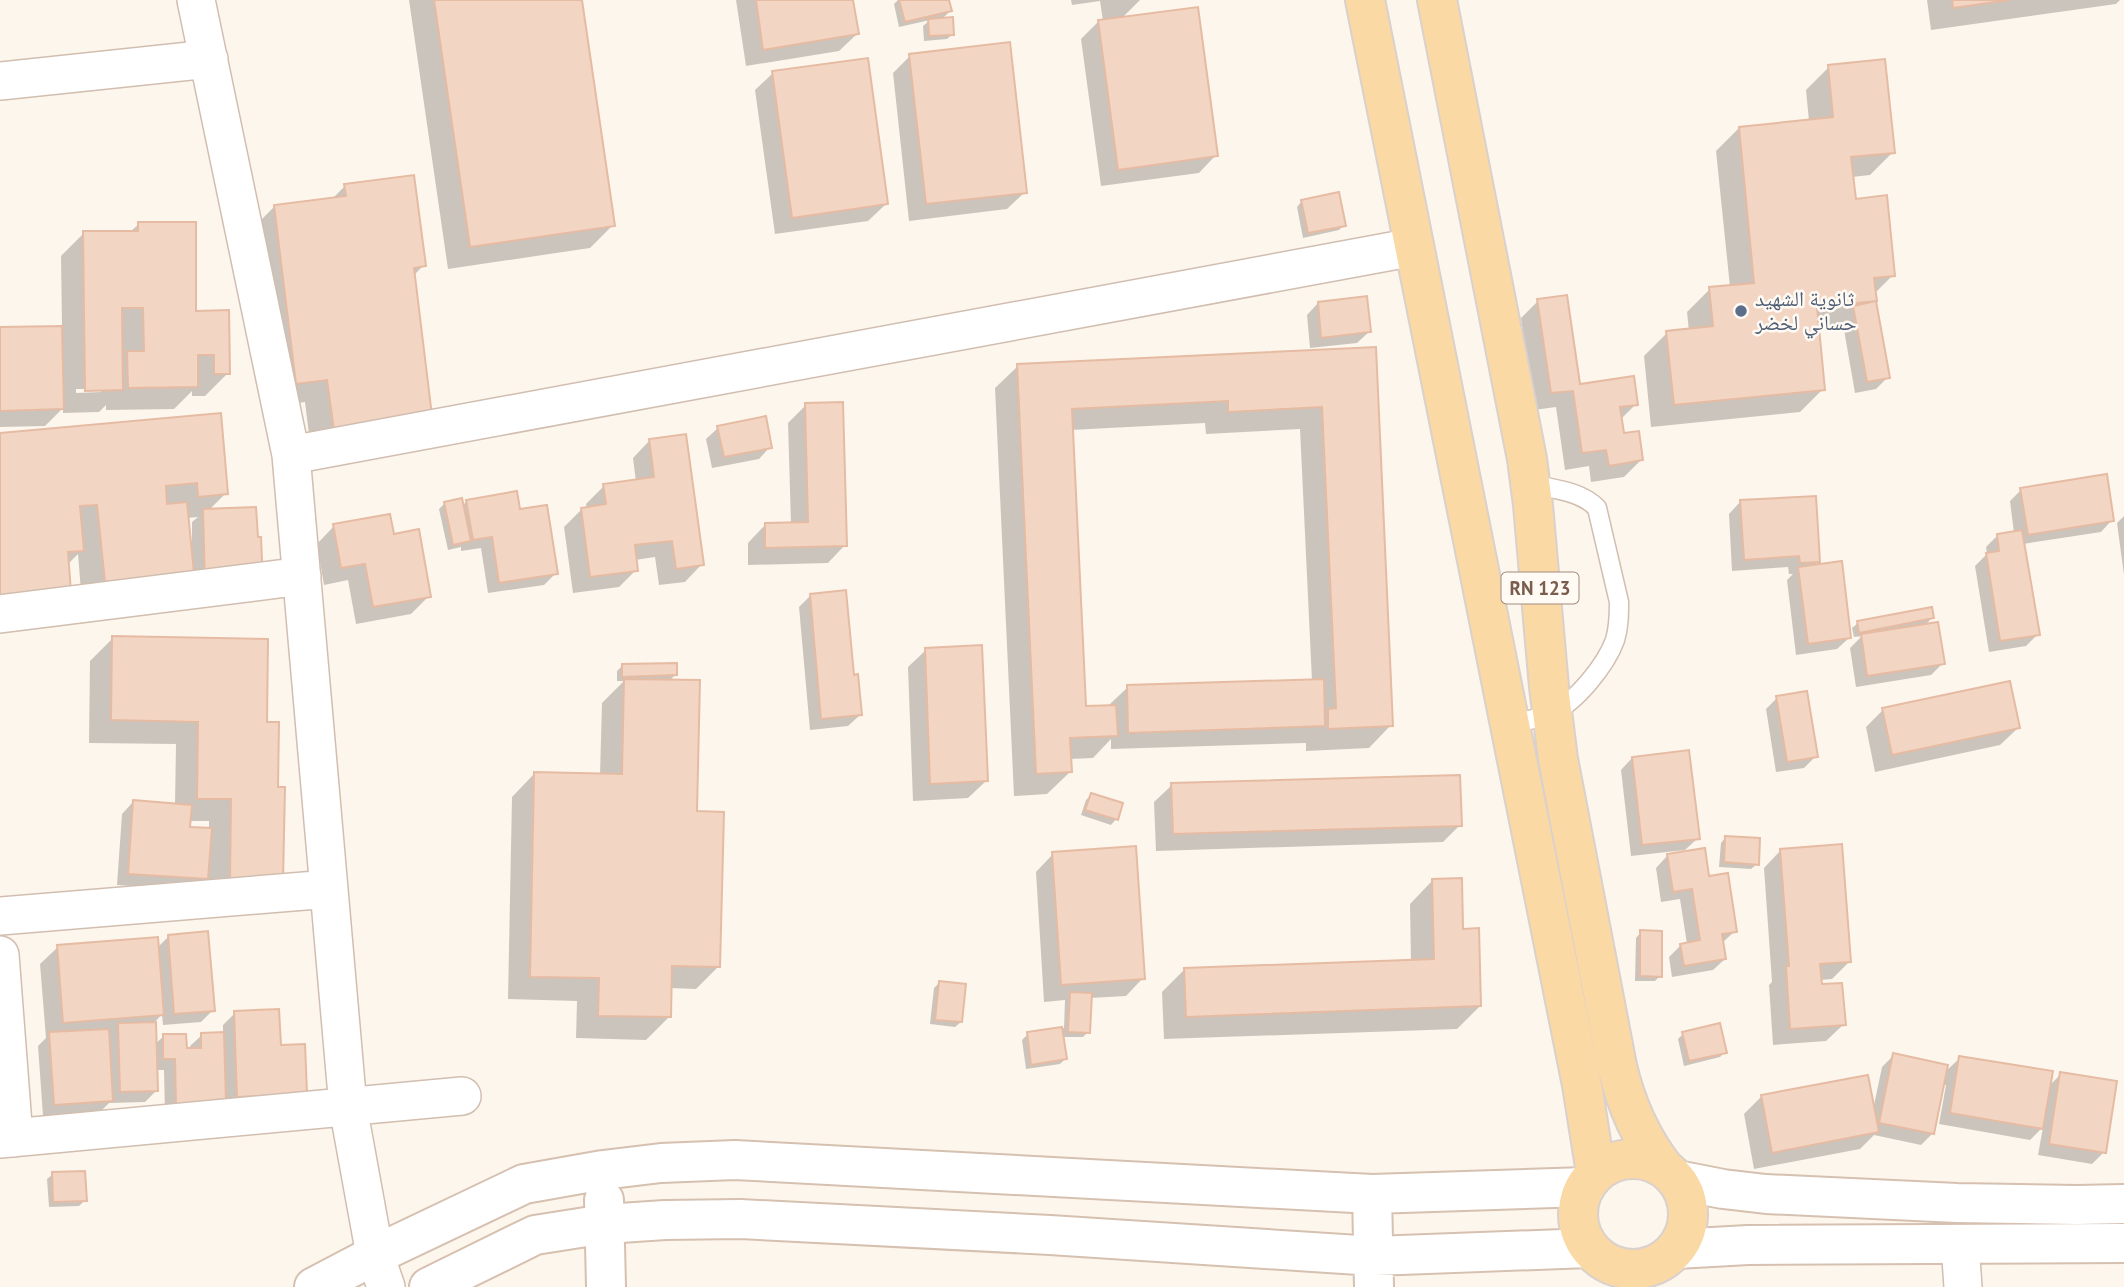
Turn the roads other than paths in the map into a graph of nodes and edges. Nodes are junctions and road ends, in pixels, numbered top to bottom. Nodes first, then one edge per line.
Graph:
1 (196, 0) edge
2 (1365, 0) edge
3 (1437, 0) edge
4 (209, 59) junction
5 (0, 81) edge
6 (1415, 247) junction
7 (291, 455) junction
8 (1531, 484) junction
9 (302, 576) junction
10 (0, 614) edge
11 (1551, 713) junction
12 (1510, 724) junction
13 (329, 889) junction
14 (0, 916) edge
15 (0, 955) edge
16 (462, 1096) dead end
17 (348, 1107) junction
18 (7, 1139) edge
19 (736, 1160) junction
20 (603, 1170) junction
21 (1671, 1174) junction
22 (1591, 1180) junction
23 (1372, 1194) junction
24 (2124, 1204) edge
25 (740, 1219) junction
26 (605, 1224) junction
27 (2124, 1243) edge
28 (1960, 1244) junction
29 (1589, 1248) junction
30 (380, 1271) edge
31 (1656, 1271) edge
32 (1374, 1272) edge
33 (314, 1287) edge
34 (429, 1287) edge
35 (606, 1287) edge
36 (1963, 1287) edge

1 - 4 street
2 - 6 main road, RN 123
3 - 8 main road, RN 123
4 - 5 street
4 - 7 street
6 - 7 street
6 - 12 main road, RN 123
7 - 9 street
8 - 11 main road, RN 123
8 - 11 lane
9 - 10 street
9 - 13 street
11 - 12 lane
11 - 21 main road, RN 123
12 - 22 main road, RN 123
13 - 14 street
13 - 17 street
15 - 18 street
16 - 17 street
17 - 18 street
17 - 30 street
19 - 20 main road
19 - 23 main road
19 - 25 main road
20 - 26 main road
20 - 30 main road
21 - 22 main road
21 - 24 main road
21 - 31 main road
22 - 23 main road
22 - 29 main road
23 - 32 main road
25 - 26 main road
25 - 32 main road
26 - 34 main road
26 - 35 main road
27 - 28 main road
28 - 31 main road
28 - 36 street
29 - 31 main road
29 - 32 main road
30 - 33 main road

